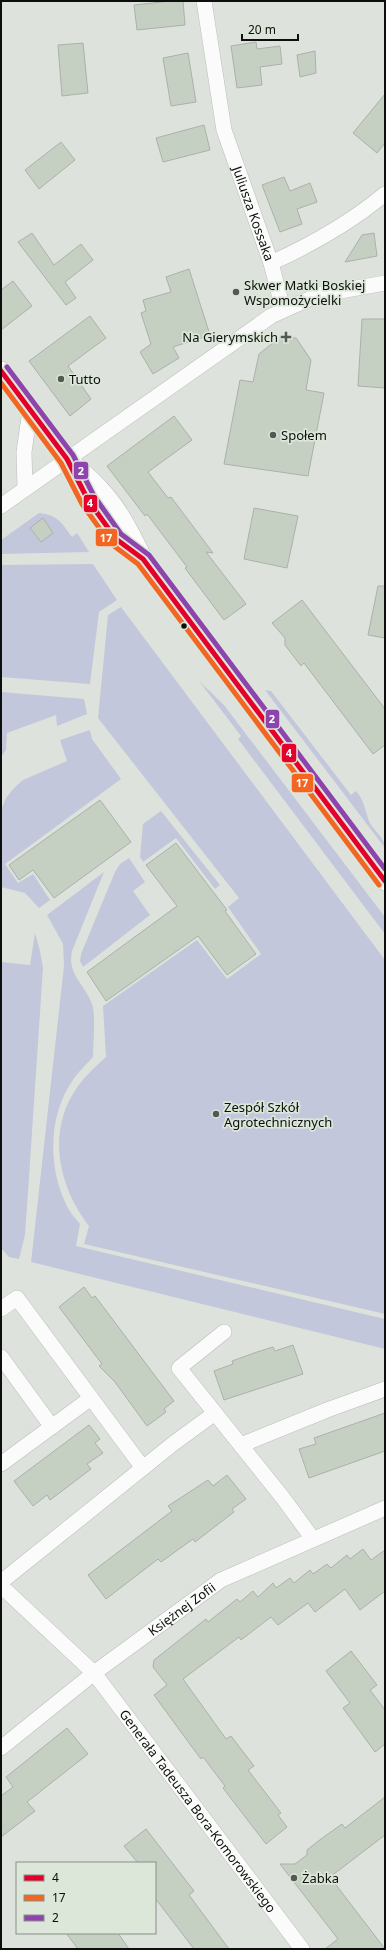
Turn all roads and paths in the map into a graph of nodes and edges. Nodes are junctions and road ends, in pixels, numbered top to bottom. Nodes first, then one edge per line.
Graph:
1 (204, 1) edge
2 (385, 194) edge
3 (271, 263) junction
4 (385, 283) edge
5 (283, 310) junction
6 (1, 371) edge
7 (30, 410) junction
8 (67, 459) junction
9 (26, 488) junction
10 (1, 506) edge
11 (385, 882) edge
12 (1, 1309) edge
13 (224, 1332) dead end
14 (1, 1357) edge
15 (385, 1389) edge
16 (91, 1398) junction
17 (215, 1414) junction
18 (52, 1427) junction
19 (240, 1445) junction
20 (1, 1464) edge
21 (143, 1468) junction
22 (385, 1508) edge
23 (313, 1539) junction
24 (1, 1582) edge
25 (1, 1586) edge
26 (94, 1673) junction
27 (1, 1748) edge
28 (302, 1949) edge

1 - 3 street, Juliusza Kossaka
2 - 3 street
3 - 5 street, Juliusza Kossaka
4 - 5 street
5 - 8 street
6 - 7 street
7 - 8 street
7 - 9 street
8 - 9 street
8 - 11 street
9 - 10 street
12 - 16 street
13 - 17 street
14 - 18 street
15 - 19 street
16 - 18 street
16 - 21 street
17 - 19 street
17 - 21 street
18 - 20 street
19 - 23 street
21 - 24 street
22 - 23 street, Księżnej Zofii
23 - 26 street, Księżnej Zofii
25 - 26 street, Generała Tadeusza Bora-Komorowskiego
26 - 27 street, Księżnej Zofii
26 - 28 street, Generała Tadeusza Bora-Komorowskiego

